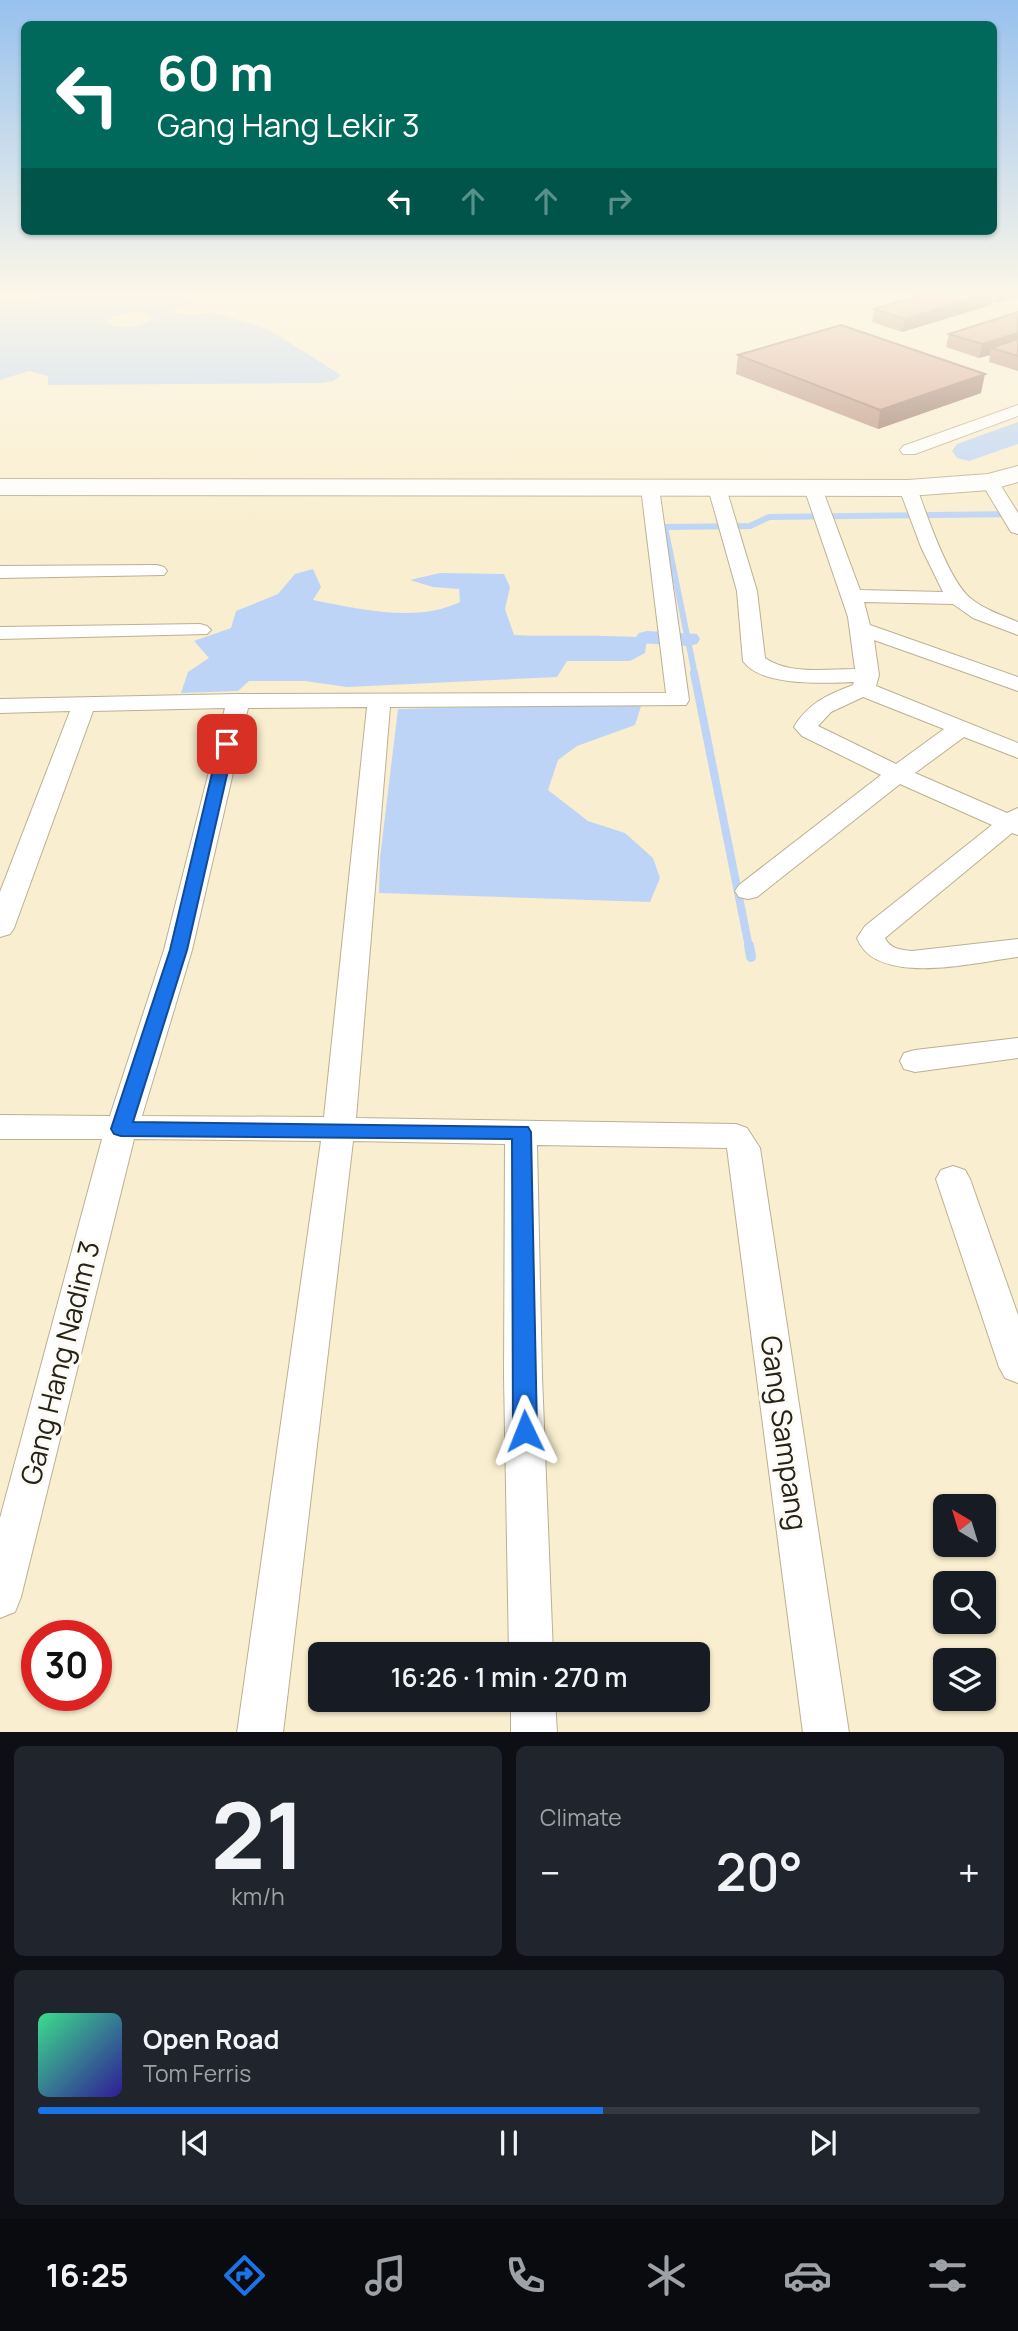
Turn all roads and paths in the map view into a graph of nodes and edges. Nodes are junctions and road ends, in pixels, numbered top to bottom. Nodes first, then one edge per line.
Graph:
1 (1018, 410) edge
2 (909, 450) dead end
3 (1018, 474) edge
4 (990, 482) junction
5 (0, 487) edge
6 (650, 488) junction
7 (717, 488) junction
8 (818, 505) junction
9 (914, 505) junction
10 (1012, 519) edge
11 (157, 571) dead end
12 (0, 572) edge
13 (850, 596) junction
14 (957, 598) junction
15 (862, 629) junction
16 (1018, 629) edge
17 (200, 630) dead end
18 (0, 633) edge
19 (866, 682) junction
20 (1018, 684) edge
21 (379, 700) junction
22 (238, 701) junction
23 (84, 704) junction
24 (0, 706) edge
25 (960, 729) junction
26 (1018, 751) edge
27 (898, 774) junction
28 (1015, 822) edge
29 (748, 891) dead end
30 (0, 928) edge
31 (1018, 948) edge
32 (1018, 1048) edge
33 (915, 1061) dead end
34 (0, 1127) edge
35 (121, 1129) junction
36 (338, 1130) junction
37 (522, 1132) junction
38 (953, 1179) dead end
39 (1018, 1367) edge
40 (0, 1597) edge
41 (531, 1642) edge
42 (533, 1712) edge
43 (260, 1732) edge
44 (534, 1732) edge
45 (826, 1732) edge

1 - 2 street
3 - 4 main road
4 - 9 main road
4 - 10 street
5 - 6 main road
6 - 7 main road
6 - 21 street
7 - 8 main road
7 - 19 street
8 - 9 main road
8 - 13 street
9 - 14 street
11 - 12 street
13 - 14 street
13 - 15 street
14 - 16 street
15 - 19 street
15 - 20 street
17 - 18 street
19 - 25 street
19 - 27 street
21 - 22 street
21 - 36 street
22 - 23 street
22 - 35 street, Gang Hang Nadim 3
23 - 24 street
23 - 30 street
25 - 26 street
25 - 27 street
27 - 28 street
27 - 29 street
28 - 31 street
32 - 33 street
34 - 35 street
35 - 36 street
35 - 40 street, Gang Hang Nadim 3
36 - 37 street
36 - 43 street
37 - 41 street
37 - 45 street, Gang Sampang
38 - 39 street
42 - 44 street

